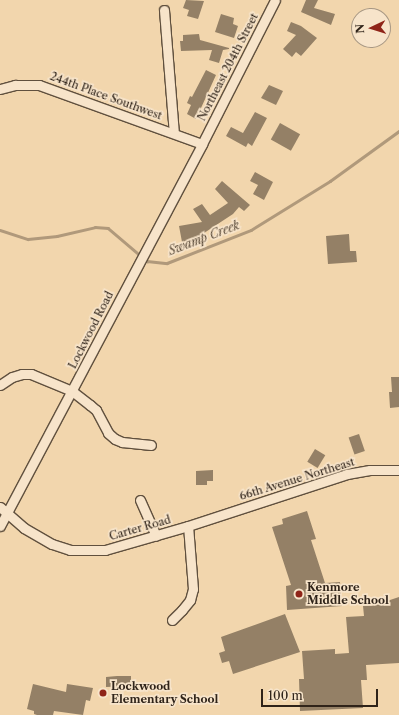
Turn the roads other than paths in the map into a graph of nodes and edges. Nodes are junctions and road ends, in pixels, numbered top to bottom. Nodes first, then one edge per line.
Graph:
1 (275, 0) edge
2 (164, 10) dead end
3 (0, 89) edge
4 (174, 133) junction
5 (202, 144) junction
6 (0, 385) edge
7 (72, 391) junction
8 (151, 445) dead end
9 (399, 470) edge
10 (140, 500) dead end
11 (0, 507) edge
12 (7, 514) junction
13 (203, 521) joint
14 (0, 526) edge
15 (188, 526) junction
16 (156, 536) junction
17 (172, 620) dead end

1 - 5 street, Northeast 204th Street
2 - 4 street
3 - 4 street, 244th Place Southwest
4 - 5 street, 244th Place Southwest
5 - 7 street, Lockwood Road
6 - 7 street
7 - 8 street
7 - 12 street, Lockwood Road
9 - 13 street, 66th Avenue Northeast
10 - 16 street
11 - 12 street, Carter Road
12 - 14 street, Lockwood Road
12 - 16 street, Carter Road
13 - 15 street, Carter Road
15 - 16 street, Carter Road
15 - 17 street

